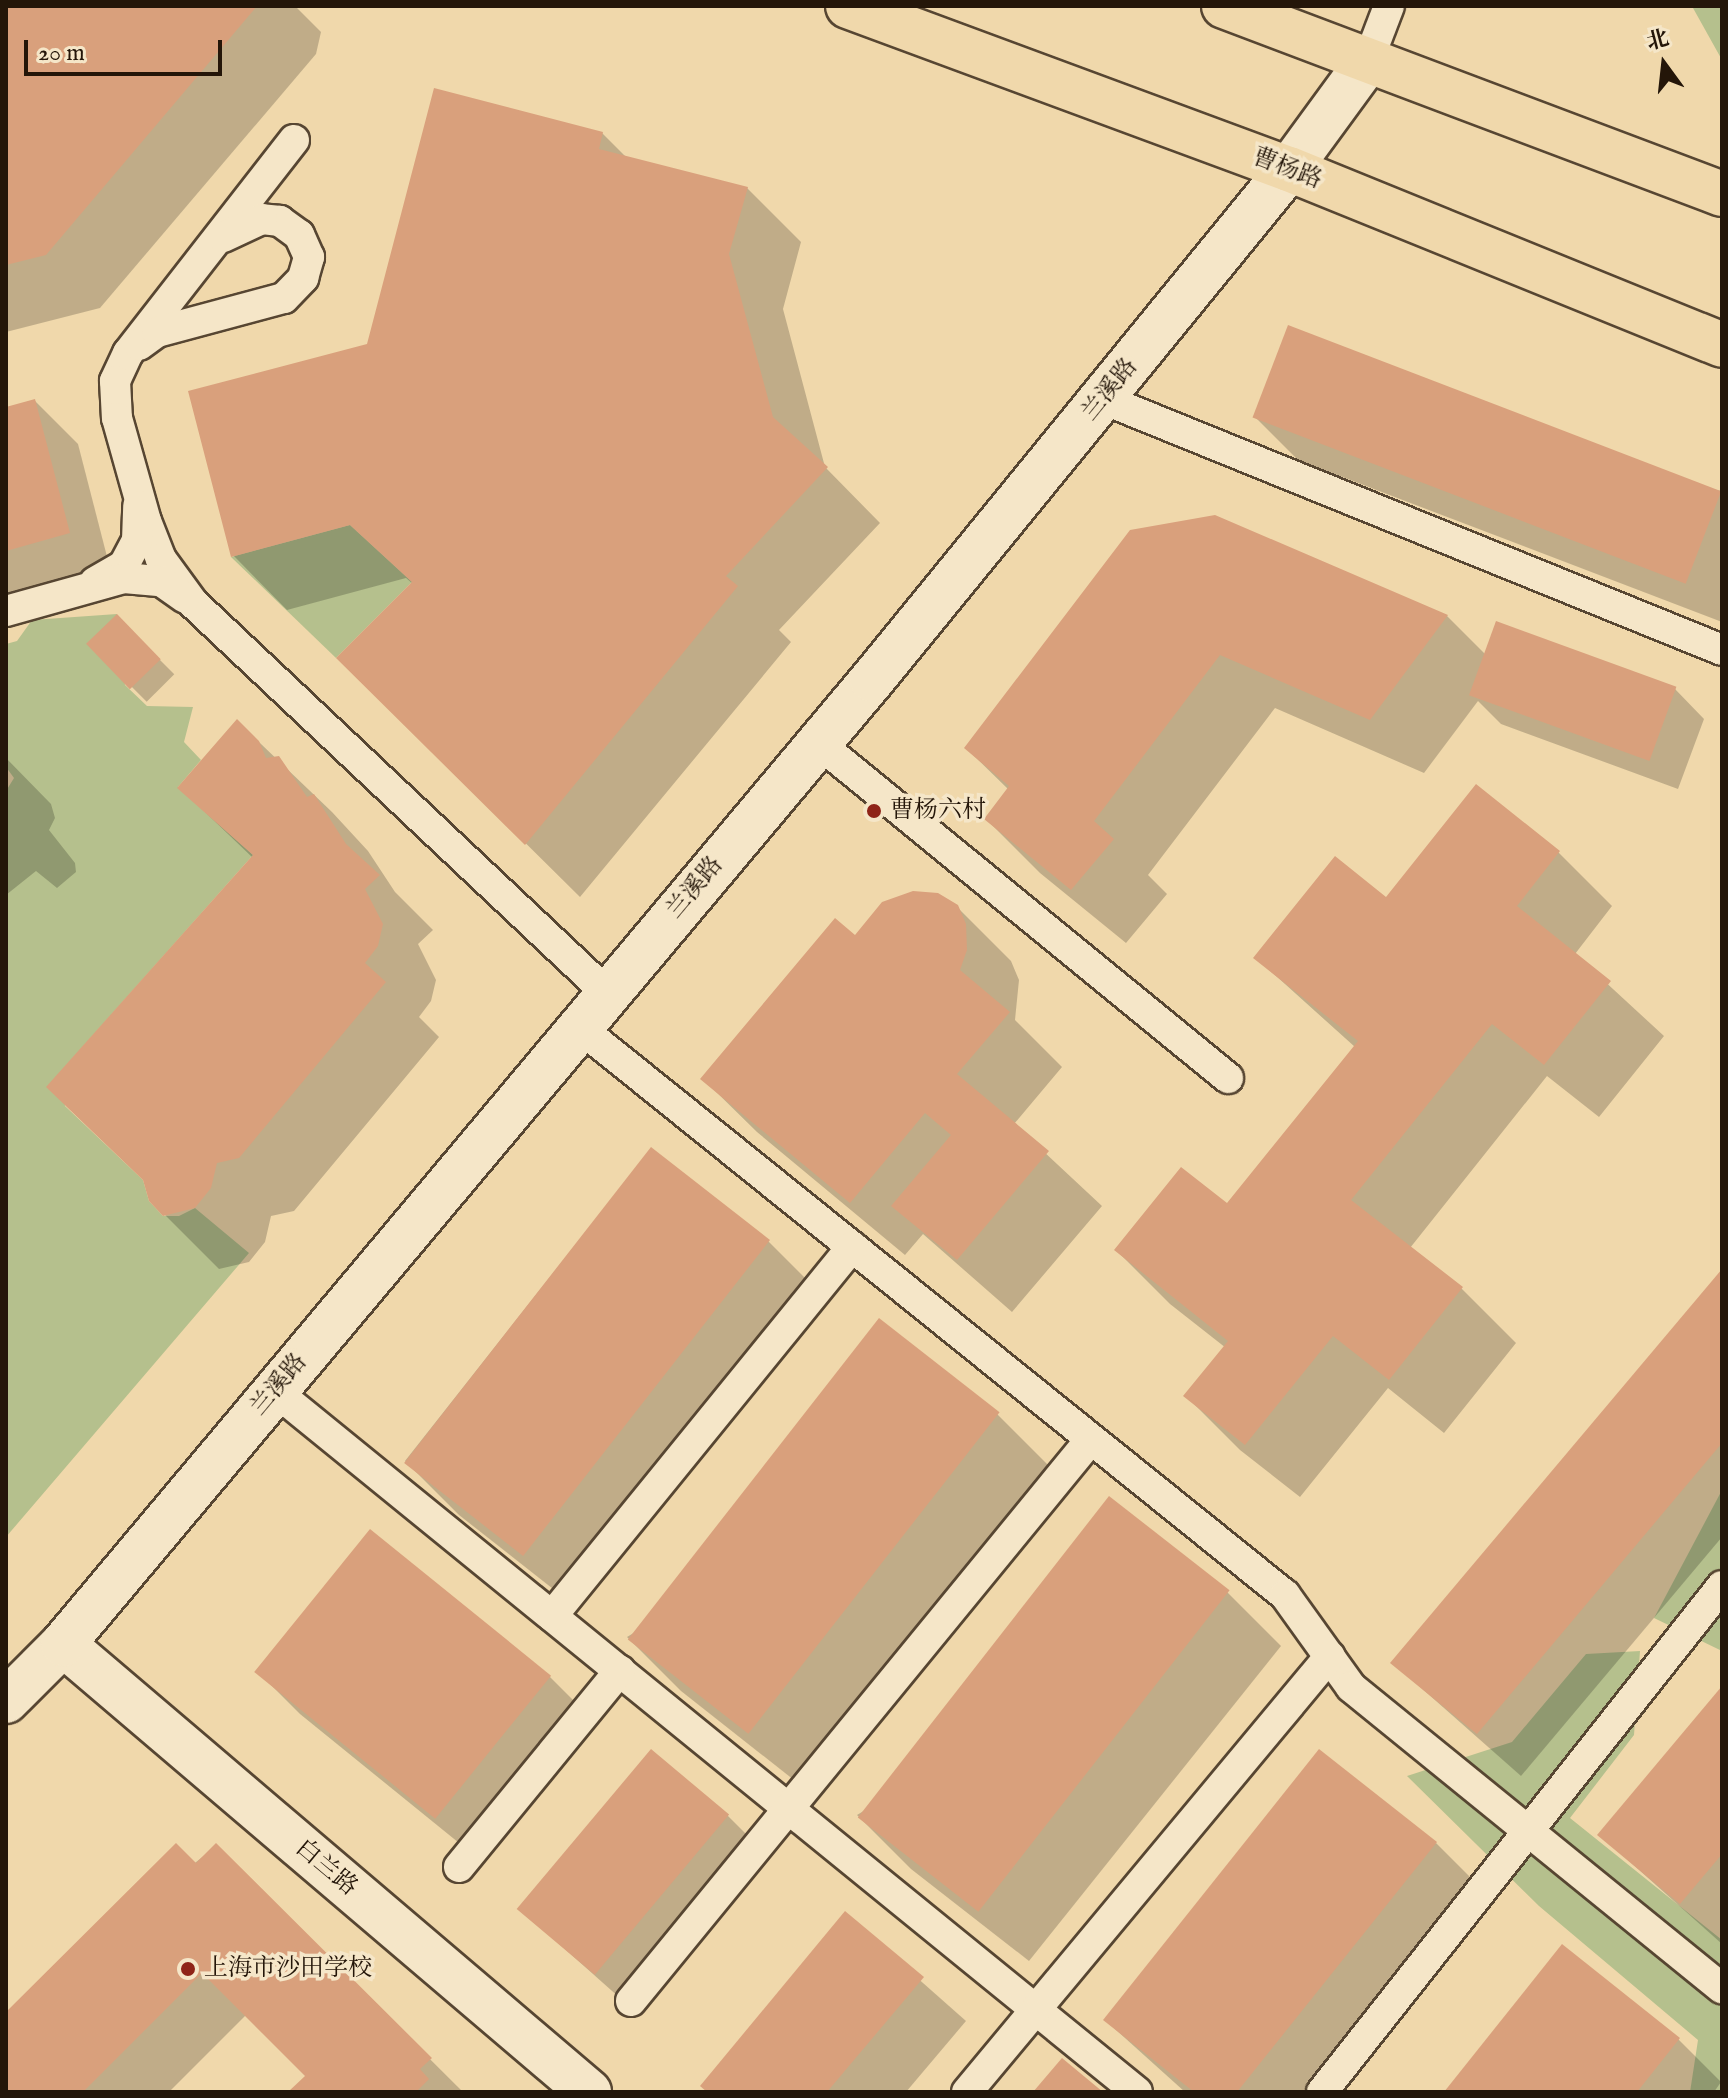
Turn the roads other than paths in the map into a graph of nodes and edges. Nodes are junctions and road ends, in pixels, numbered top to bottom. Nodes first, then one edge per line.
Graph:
1 (848, 6) edge
2 (1224, 6) edge
3 (1389, 6) edge
4 (1368, 61) junction
5 (294, 140) dead end
6 (1289, 169) junction
7 (1722, 194) edge
8 (210, 246) junction
9 (1722, 345) edge
10 (128, 353) junction
11 (1103, 399) junction
12 (138, 495) junction
13 (90, 585) junction
14 (193, 603) junction
15 (6, 611) edge
16 (1722, 650) edge
17 (817, 742) junction
18 (607, 993) junction
19 (579, 1027) junction
20 (1228, 1078) dead end
21 (852, 1247) junction
22 (275, 1391) junction
23 (1091, 1439) junction
24 (1722, 1586) edge
25 (552, 1616) junction
26 (63, 1644) junction
27 (1330, 1656) junction
28 (620, 1670) junction
29 (6, 1701) edge
30 (789, 1808) junction
31 (1529, 1831) junction
32 (459, 1867) dead end
33 (1722, 1988) edge
34 (631, 2001) dead end
35 (1036, 2010) junction
36 (589, 2092) edge
37 (967, 2092) edge
38 (1137, 2092) edge
39 (1322, 2092) edge

1 - 6 main road, 曹杨路
2 - 4 main road
3 - 4 lane
4 - 6 street, 兰溪路
4 - 7 main road
5 - 8 lane
6 - 9 main road, 曹杨路
6 - 11 street, 兰溪路
8 - 10 lane
8 - 10 lane
10 - 12 lane
11 - 16 lane
11 - 17 street, 兰溪路
12 - 13 lane
12 - 14 lane
13 - 14 lane
13 - 15 lane
14 - 18 lane
17 - 18 street, 兰溪路
17 - 20 lane
18 - 19 street, 兰溪路
19 - 21 lane
19 - 22 street, 兰溪路
21 - 23 lane
21 - 25 lane
22 - 25 lane
22 - 26 street, 兰溪路
23 - 27 lane
23 - 30 lane
24 - 31 lane
25 - 28 lane
26 - 29 street, 兰溪路
26 - 36 street, 白兰路
27 - 31 lane
27 - 35 lane
28 - 30 lane
28 - 32 lane
30 - 34 lane
30 - 35 lane
31 - 33 lane
31 - 39 lane
35 - 37 lane
35 - 38 lane

